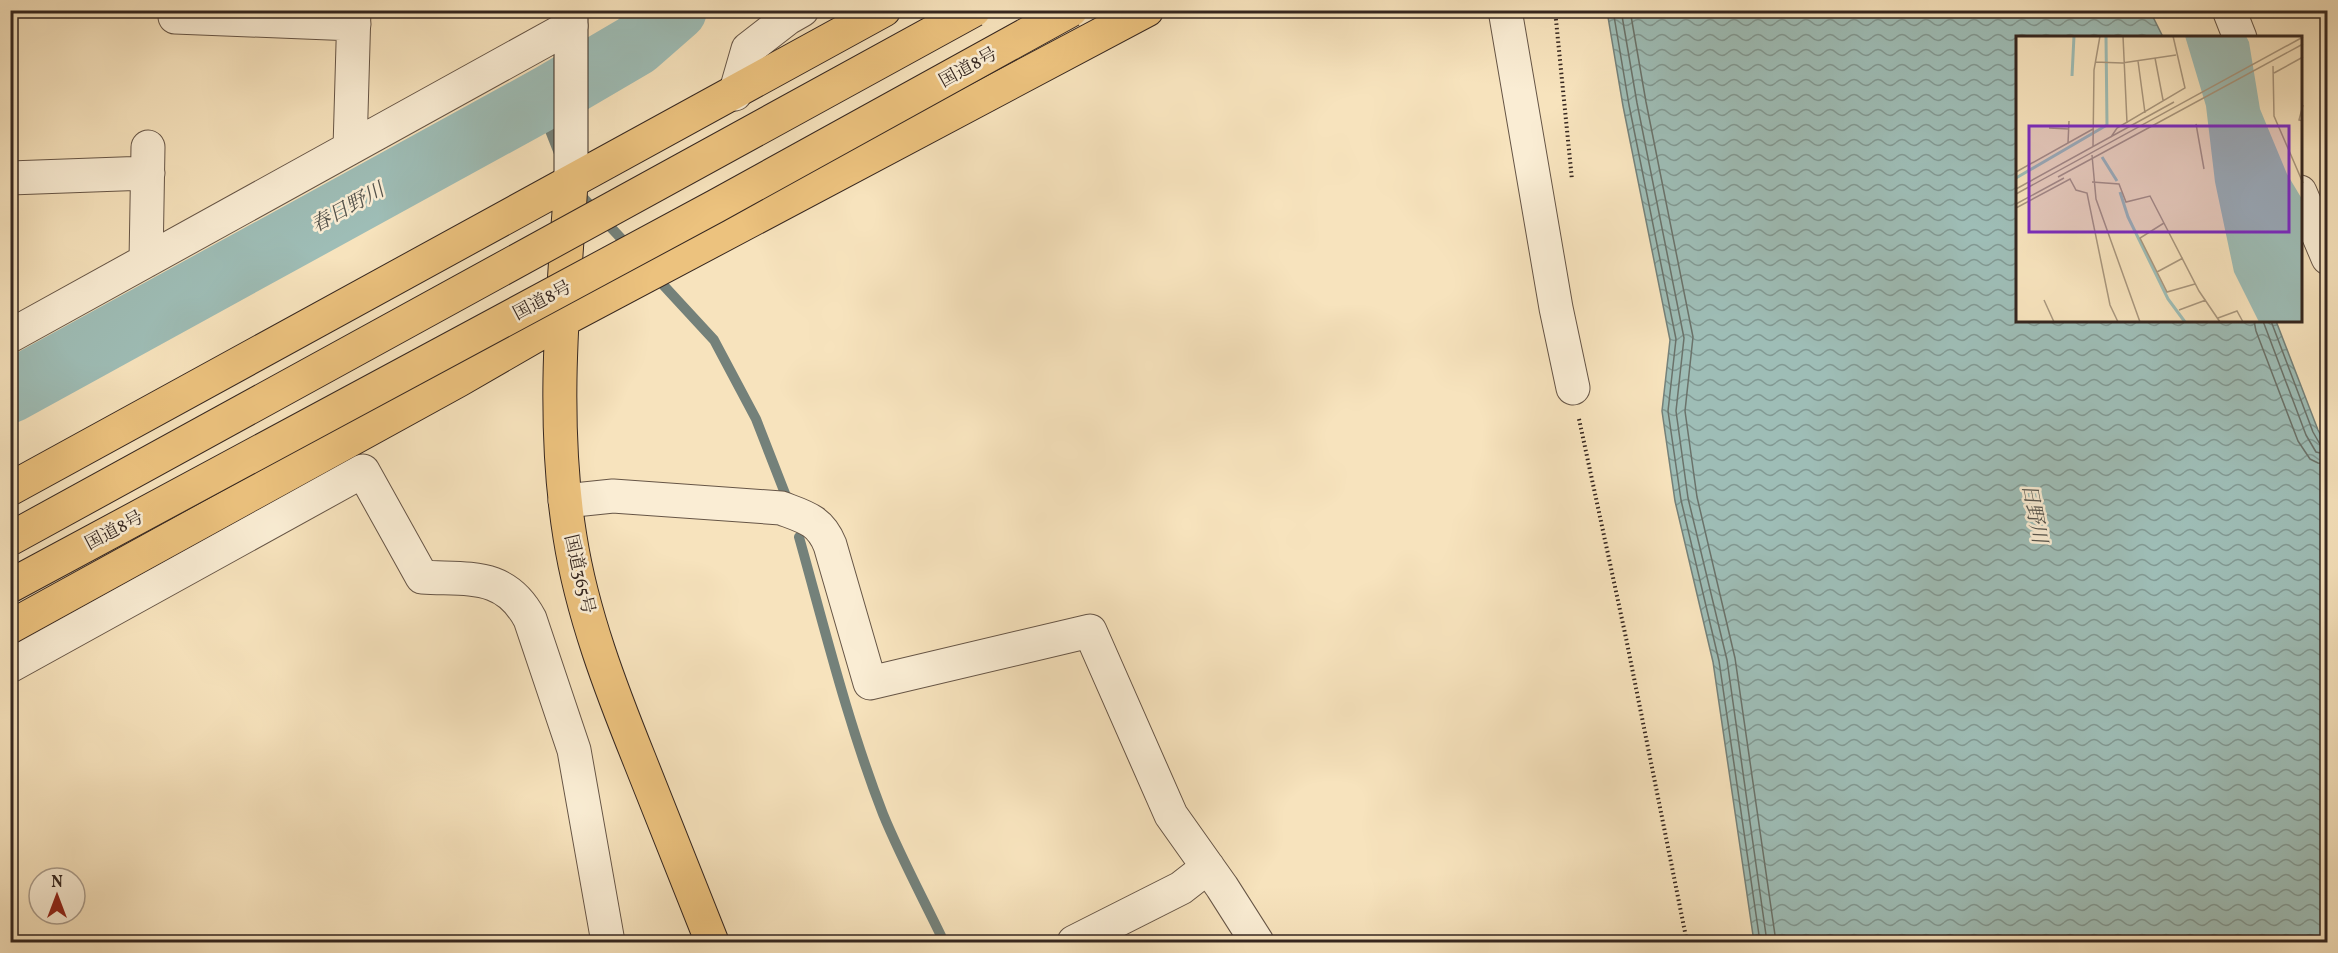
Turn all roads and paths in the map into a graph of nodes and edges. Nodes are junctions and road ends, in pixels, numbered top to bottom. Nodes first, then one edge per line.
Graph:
1 (802, 10) edge
2 (884, 10) edge
3 (974, 10) edge
4 (1071, 10) edge
5 (1505, 10) edge
6 (2229, 10) edge
7 (1143, 12) edge
8 (175, 17) dead end
9 (354, 17) edge
10 (571, 18) edge
11 (2239, 36) edge
12 (735, 94) junction
13 (350, 148) junction
14 (10, 178) edge
15 (570, 184) junction
16 (2302, 194) edge
17 (2328, 258) edge
18 (146, 261) junction
19 (561, 321) junction
20 (10, 336) edge
21 (1573, 388) joint
22 (10, 489) edge
23 (565, 501) junction
24 (10, 539) edge
25 (10, 586) edge
26 (12, 626) edge
27 (10, 666) edge
28 (1208, 867) junction
29 (608, 942) edge
30 (712, 942) edge
31 (1074, 942) edge
32 (1257, 942) edge
33 (1687, 942) edge

1 - 12 street
2 - 12 highway
3 - 24 highway, bridge
4 - 25 highway, 国道8号, bridge
5 - 21 street
6 - 11 street
7 - 19 highway
8 - 9 street
9 - 13 street
10 - 13 street
10 - 15 street
12 - 15 highway
13 - 18 street
14 - 18 street
15 - 19 highway, 国道365号
15 - 22 highway
16 - 17 street
18 - 20 street
19 - 23 highway, 国道365号
19 - 26 highway
21 - 33 path
23 - 28 street
23 - 30 highway, 国道365号
27 - 29 street
28 - 31 street
28 - 32 street

